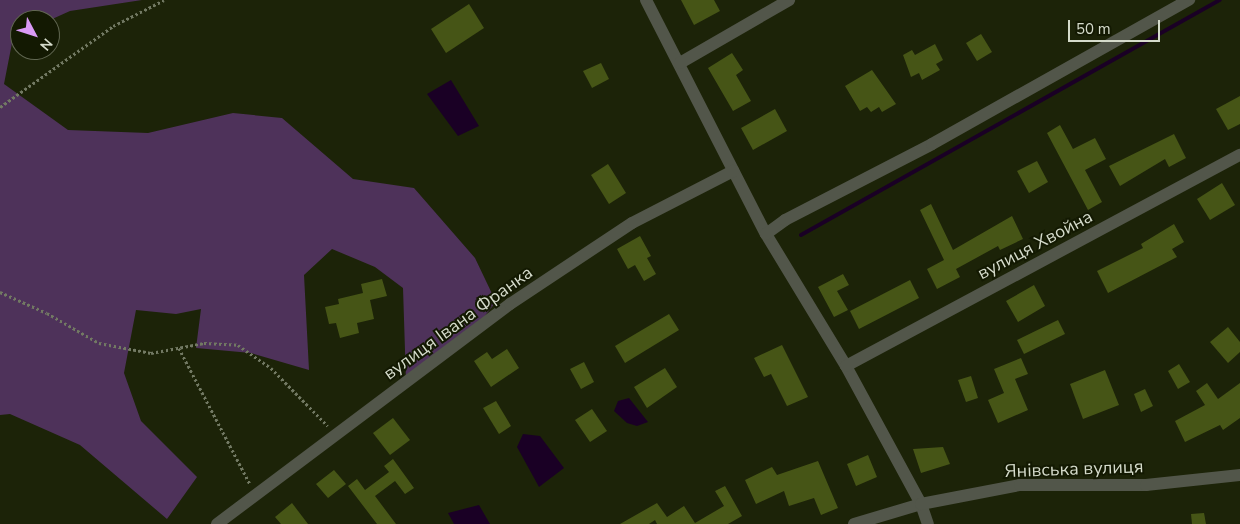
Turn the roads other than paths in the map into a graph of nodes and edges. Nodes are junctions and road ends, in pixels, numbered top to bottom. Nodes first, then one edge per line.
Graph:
1 (646, 0) edge
2 (789, 0) edge
3 (1189, 0) edge
4 (680, 63) junction
5 (1240, 155) edge
6 (733, 171) junction
7 (766, 234) junction
8 (846, 366) junction
9 (1240, 475) edge
10 (921, 504) junction
11 (216, 524) edge
12 (854, 524) edge
13 (928, 524) edge

1 - 4 street
2 - 4 street
3 - 7 street
4 - 6 street
5 - 8 street, вулиця Хвойна
6 - 7 street
6 - 11 street, вулиця Івана Франка
7 - 8 street
8 - 10 street
9 - 10 street, Янівська вулиця
10 - 12 street, Янівська вулиця
10 - 13 street

